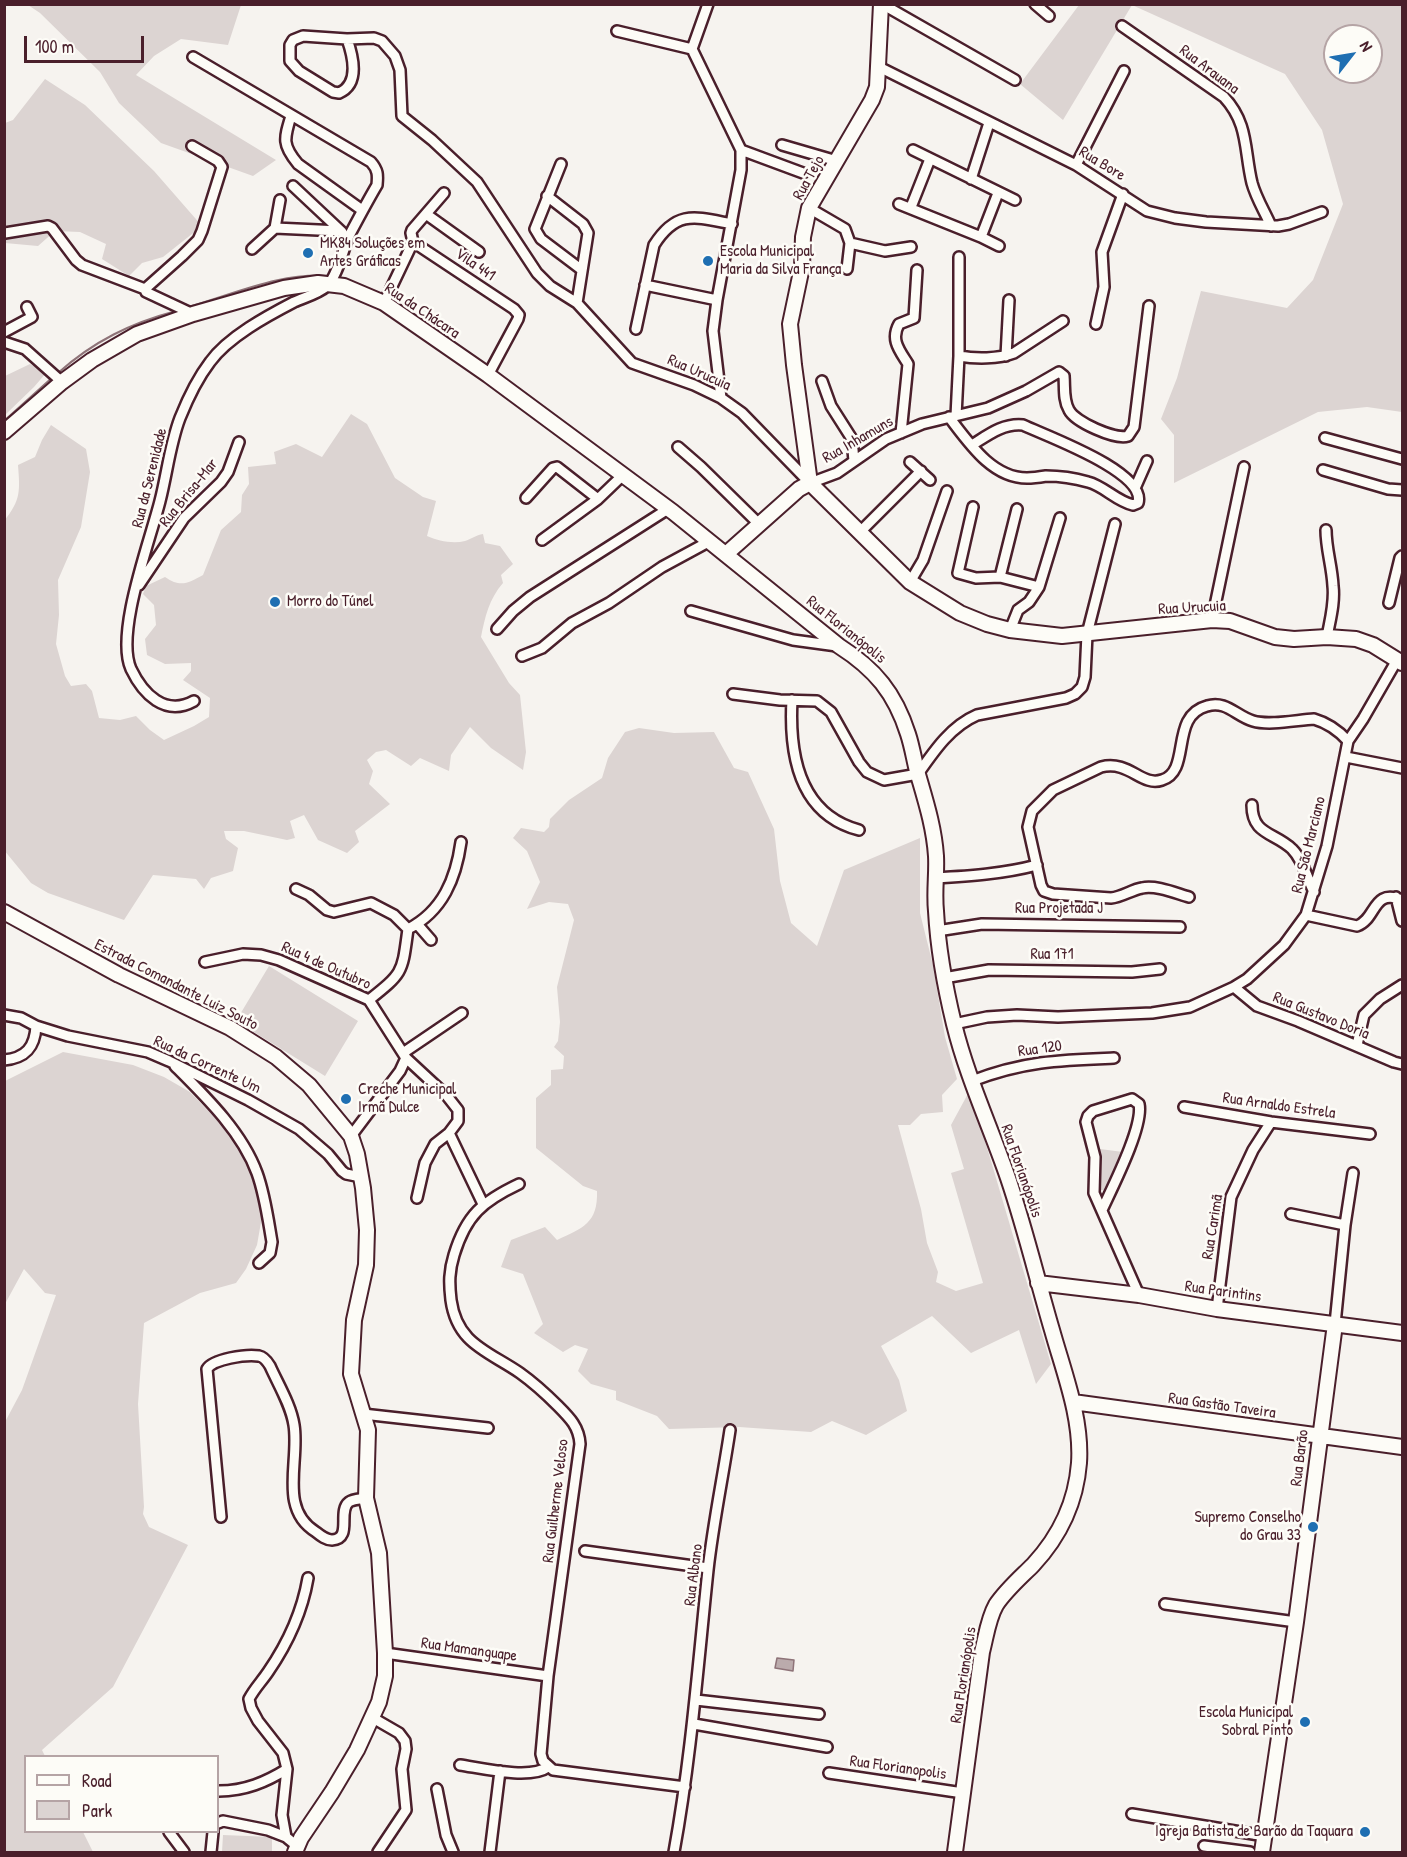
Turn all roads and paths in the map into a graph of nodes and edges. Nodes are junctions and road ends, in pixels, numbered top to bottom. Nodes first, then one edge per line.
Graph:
1 (708, 4) edge
2 (882, 4) edge
3 (1035, 4) edge
4 (1049, 16) dead end
5 (1122, 26) dead end
6 (617, 31) dead end
7 (347, 39) junction
8 (692, 49) junction
9 (193, 57) dead end
10 (879, 67) junction
11 (1124, 71) dead end
12 (1015, 80) dead end
13 (291, 116) junction
14 (989, 123) junction
15 (782, 145) dead end
16 (192, 146) dead end
17 (741, 150) junction
18 (913, 150) dead end
19 (930, 159) junction
20 (837, 161) junction
21 (561, 164) dead end
22 (1076, 165) junction
23 (802, 174) dead end
24 (971, 179) junction
25 (293, 186) dead end
26 (444, 193) dead end
27 (998, 193) junction
28 (1123, 194) junction
29 (547, 196) junction
30 (280, 200) dead end
31 (1015, 200) dead end
32 (900, 204) dead end
33 (911, 207) junction
34 (809, 208) junction
35 (362, 210) junction
36 (1322, 212) dead end
37 (426, 214) junction
38 (732, 224) junction
39 (1271, 226) junction
40 (275, 228) junction
41 (340, 231) junction
42 (5, 233) edge
43 (981, 237) junction
44 (348, 238) junction
45 (413, 242) junction
46 (850, 243) junction
47 (999, 246) dead end
48 (910, 247) dead end
49 (252, 249) dead end
50 (479, 252) dead end
51 (959, 257) dead end
52 (847, 269) dead end
53 (582, 270) junction
54 (917, 270) dead end
55 (330, 283) junction
56 (645, 285) junction
57 (145, 289) junction
58 (717, 300) junction
59 (1009, 300) dead end
60 (384, 303) junction
61 (576, 303) junction
62 (1149, 306) dead end
63 (27, 307) dead end
64 (193, 314) junction
65 (1064, 321) dead end
66 (1096, 324) dead end
67 (636, 329) dead end
68 (4, 332) edge
69 (4, 342) edge
70 (959, 356) junction
71 (1006, 356) junction
72 (488, 375) junction
73 (822, 381) dead end
74 (62, 382) junction
75 (721, 398) junction
76 (953, 417) junction
77 (4, 432) edge
78 (901, 433) junction
79 (1325, 438) dead end
80 (239, 442) dead end
81 (972, 445) junction
82 (678, 447) dead end
83 (1402, 459) edge
84 (854, 461) junction
85 (1147, 461) dead end
86 (910, 462) dead end
87 (1244, 467) dead end
88 (1323, 470) dead end
89 (921, 471) junction
90 (623, 475) junction
91 (930, 480) dead end
92 (810, 483) junction
93 (1136, 486) junction
94 (1402, 490) edge
95 (947, 491) dead end
96 (526, 498) dead end
97 (598, 499) junction
98 (973, 507) dead end
99 (668, 509) junction
100 (1017, 509) dead end
101 (1060, 518) dead end
102 (758, 523) junction
103 (1115, 524) dead end
104 (1326, 530) dead end
105 (859, 533) junction
106 (542, 540) dead end
107 (710, 542) junction
108 (726, 554) junction
109 (1402, 556) edge
110 (1000, 577) junction
111 (910, 582) junction
112 (1039, 587) junction
113 (136, 589) junction
114 (1389, 603) dead end
115 (691, 612) dead end
116 (1212, 620) junction
117 (497, 629) dead end
118 (1010, 630) junction
119 (1087, 634) junction
120 (1328, 637) junction
121 (839, 646) junction
122 (522, 656) dead end
123 (1400, 662) edge
124 (733, 694) dead end
125 (792, 700) junction
126 (194, 701) dead end
127 (1348, 741) junction
128 (1346, 757) junction
129 (1402, 768) edge
130 (918, 774) junction
131 (1252, 806) dead end
132 (859, 830) dead end
133 (461, 842) dead end
134 (1036, 865) junction
135 (935, 878) junction
136 (297, 889) dead end
137 (1314, 892) junction
138 (1189, 897) dead end
139 (1399, 899) edge
140 (4, 912) edge
141 (1306, 915) junction
142 (1402, 921) edge
143 (417, 924) junction
144 (1180, 927) dead end
145 (408, 929) junction
146 (937, 931) junction
147 (431, 940) dead end
148 (205, 962) dead end
149 (1160, 969) dead end
150 (944, 978) junction
151 (1402, 985) edge
152 (1234, 987) junction
153 (369, 1000) junction
154 (462, 1013) dead end
155 (4, 1015) edge
156 (954, 1024) junction
157 (36, 1026) junction
158 (1357, 1045) junction
159 (405, 1056) junction
160 (1114, 1058) dead end
161 (4, 1060) edge
162 (169, 1061) junction
163 (1402, 1064) edge
164 (972, 1081) junction
165 (1184, 1107) dead end
166 (1271, 1122) junction
167 (449, 1133) junction
168 (1370, 1134) dead end
169 (351, 1136) junction
170 (1353, 1173) dead end
171 (361, 1177) junction
172 (519, 1184) dead end
173 (417, 1198) dead end
174 (483, 1204) junction
175 (1102, 1210) junction
176 (1291, 1214) dead end
177 (1345, 1225) junction
178 (260, 1263) dead end
179 (1038, 1283) junction
180 (1139, 1295) junction
181 (1218, 1309) junction
182 (1335, 1324) junction
183 (1402, 1333) edge
184 (1073, 1402) junction
185 (363, 1414) junction
186 (488, 1428) dead end
187 (730, 1430) dead end
188 (1319, 1436) junction
189 (1402, 1447) edge
190 (366, 1498) junction
191 (221, 1517) dead end
192 (585, 1551) dead end
193 (708, 1568) junction
194 (308, 1578) dead end
195 (1165, 1604) dead end
196 (1296, 1622) junction
197 (386, 1653) junction
198 (548, 1676) junction
199 (696, 1700) junction
200 (819, 1714) dead end
201 (373, 1718) junction
202 (694, 1724) junction
203 (827, 1747) dead end
204 (460, 1765) dead end
205 (548, 1767) junction
206 (287, 1769) junction
207 (500, 1771) junction
208 (829, 1773) dead end
209 (685, 1787) junction
210 (437, 1789) dead end
211 (219, 1791) edge
212 (963, 1793) junction
213 (1132, 1814) dead end
214 (219, 1823) edge
215 (170, 1833) edge
216 (213, 1833) edge
217 (1265, 1836) junction
218 (293, 1845) edge
219 (1204, 1846) dead end
220 (184, 1852) edge
221 (211, 1852) edge
222 (378, 1852) edge
223 (453, 1852) edge
224 (490, 1852) edge
225 (674, 1852) edge
226 (956, 1852) edge
227 (1250, 1852) edge
228 (1262, 1852) edge

1 - 8 street
2 - 10 street, Rua Tejo
2 - 12 street
3 - 4 street
5 - 39 street, Rua Arauana
6 - 8 street
7 - 7 street
7 - 61 street, Rua Urucuia
8 - 17 street
9 - 13 street
10 - 14 street, Rua Bore
10 - 20 street, Rua Tejo
11 - 22 street
13 - 35 street
13 - 35 street
14 - 22 street, Rua Bore
14 - 24 street
15 - 20 street
16 - 57 street
17 - 23 street
17 - 38 street
18 - 19 street
19 - 24 street
19 - 33 street
20 - 34 street, Rua Tejo
21 - 29 street
22 - 28 street, Rua Bore
24 - 27 street
25 - 41 street
26 - 37 street
27 - 31 street
27 - 43 street
28 - 39 street, Rua Bore
28 - 66 street
29 - 53 street
29 - 53 street
30 - 40 street
32 - 33 street
33 - 43 street
34 - 46 street
34 - 92 street, Rua Tejo
35 - 44 street
36 - 39 street, Rua Bore
37 - 45 street
37 - 50 street
38 - 56 street
38 - 58 street
40 - 41 street
40 - 49 street
41 - 44 street
42 - 57 street
43 - 47 street
44 - 55 street
45 - 60 street
45 - 72 street, Vila 441
46 - 48 street
46 - 52 street
51 - 70 street
53 - 61 street
54 - 78 street
55 - 60 street, Rua da Chácara
55 - 64 street, Rua da Chácara
55 - 113 street, Rua da Serenidade
56 - 58 street
56 - 67 street
57 - 64 street
58 - 75 street
59 - 71 street
60 - 72 street, Rua da Chácara
61 - 75 street, Rua Urucuia
62 - 76 street, Rua Inhamuns
63 - 68 street
64 - 74 street, Rua da Chácara
65 - 71 street
69 - 74 street
70 - 71 street
70 - 76 street
72 - 90 street, Rua da Chácara
73 - 84 street
74 - 77 street, Rua da Chácara
75 - 92 street, Rua Urucuia
76 - 78 street, Rua Inhamuns
76 - 81 street
78 - 84 street, Rua Inhamuns
79 - 83 street
80 - 113 street, Rua Brisa-Mar
81 - 93 street
81 - 93 street
82 - 102 street
84 - 92 street, Rua Inhamuns
85 - 93 street
86 - 89 street
87 - 116 street
88 - 94 street
89 - 91 street
89 - 105 street
90 - 97 street
90 - 99 street, Rua da Chácara
92 - 102 street, Rua Inhamuns
92 - 105 street, Rua Urucuia
95 - 111 street
96 - 97 street
97 - 106 street
98 - 110 street
99 - 107 street, Rua da Chácara
99 - 117 street
100 - 110 street
101 - 112 street
102 - 108 street, Rua Inhamuns
103 - 119 street
104 - 120 street
105 - 111 street, Rua Urucuia
107 - 108 street, Rua da Chácara
107 - 122 street
108 - 121 street, Rua Florianópolis
109 - 114 street
110 - 112 street
111 - 118 street, Rua Urucuia
112 - 118 street
113 - 126 street, Rua da Serenidade
115 - 121 street
116 - 119 street, Rua Urucuia
116 - 120 street, Rua Urucuia
118 - 119 street, Rua Urucuia
119 - 130 street
120 - 123 street, Rua Urucuia
121 - 130 street, Rua Florianópolis
123 - 127 street, Rua São Marciano
124 - 125 street
125 - 130 street
125 - 132 street
127 - 128 street, Rua São Marciano
127 - 134 street
128 - 129 street
128 - 137 street, Rua São Marciano
130 - 135 street, Rua Florianópolis
131 - 137 street
133 - 143 street
134 - 135 street
134 - 138 street
135 - 146 street, Rua Florianópolis
136 - 145 street
137 - 141 street, Rua São Marciano
139 - 141 street
139 - 142 street
140 - 169 street, Estrada Comandante Luiz Souto
141 - 152 street, Rua São Marciano
143 - 145 street
143 - 147 street
144 - 146 street, Rua Projetada J
145 - 153 street
146 - 150 street, Rua Florianópolis
148 - 153 street, Rua 4 de Outubro
149 - 150 street, Rua 171
150 - 156 street, Rua Florianópolis
151 - 158 street
152 - 156 street, Rua São Marciano
152 - 158 street, Rua Gustavo Doria
153 - 159 street, Rua 4 de Outubro
154 - 159 street
155 - 157 street, Rua da Corrente Um
156 - 164 street, Rua Florianópolis
157 - 161 street
157 - 162 street, Rua da Corrente Um
158 - 163 street, Rua Gustavo Doria
159 - 167 street, Rua 4 de Outubro
159 - 169 street
160 - 164 street, Rua 120
162 - 171 street, Rua da Corrente Um
162 - 178 street
164 - 179 street, Rua Florianópolis
165 - 166 street, Rua Arnaldo Estrela
166 - 168 street, Rua Arnaldo Estrela
166 - 181 street, Rua Carimã
167 - 173 street
167 - 174 street
169 - 171 street, Estrada Comandante Luiz Souto
170 - 177 street, Rua Barão
171 - 185 street, Estrada Comandante Luiz Souto
172 - 174 street, Rua Guilherme Veloso
174 - 198 street, Rua Guilherme Veloso
175 - 175 street
175 - 180 street
176 - 177 street
177 - 182 street, Rua Barão
179 - 180 street, Rua Parintins
179 - 184 street, Rua Florianópolis
180 - 181 street, Rua Parintins
181 - 182 street, Rua Parintins
182 - 183 street, Rua Parintins
182 - 188 street, Rua Barão
184 - 188 street, Rua Gastão Taveira
184 - 212 street, Rua Florianópolis
185 - 186 street
185 - 190 street, Estrada Comandante Luiz Souto
187 - 193 street, Rua Albano
188 - 189 street, Rua Gastão Taveira
188 - 196 street, Rua Barão
190 - 191 street
190 - 197 street, Estrada Comandante Luiz Souto
192 - 193 street
193 - 199 street, Rua Albano
194 - 206 street
195 - 196 street
196 - 217 street, Rua Barão
197 - 198 street, Rua Mamanguape
197 - 201 street, Estrada Comandante Luiz Souto
198 - 205 street, Rua Guilherme Veloso
199 - 200 street
199 - 202 street, Rua Albano
201 - 218 street, Estrada Comandante Luiz Souto
201 - 222 street
202 - 203 street
202 - 209 street, Rua Albano
204 - 207 street
205 - 207 street
205 - 209 street
206 - 211 street
206 - 218 street
207 - 224 street
208 - 212 street, Rua Florianopolis
209 - 225 street, Rua Albano
210 - 223 street
212 - 226 street, Rua Florianópolis
213 - 217 street
214 - 218 street
215 - 220 street
216 - 221 street
217 - 228 street, Rua Barão
219 - 227 street

